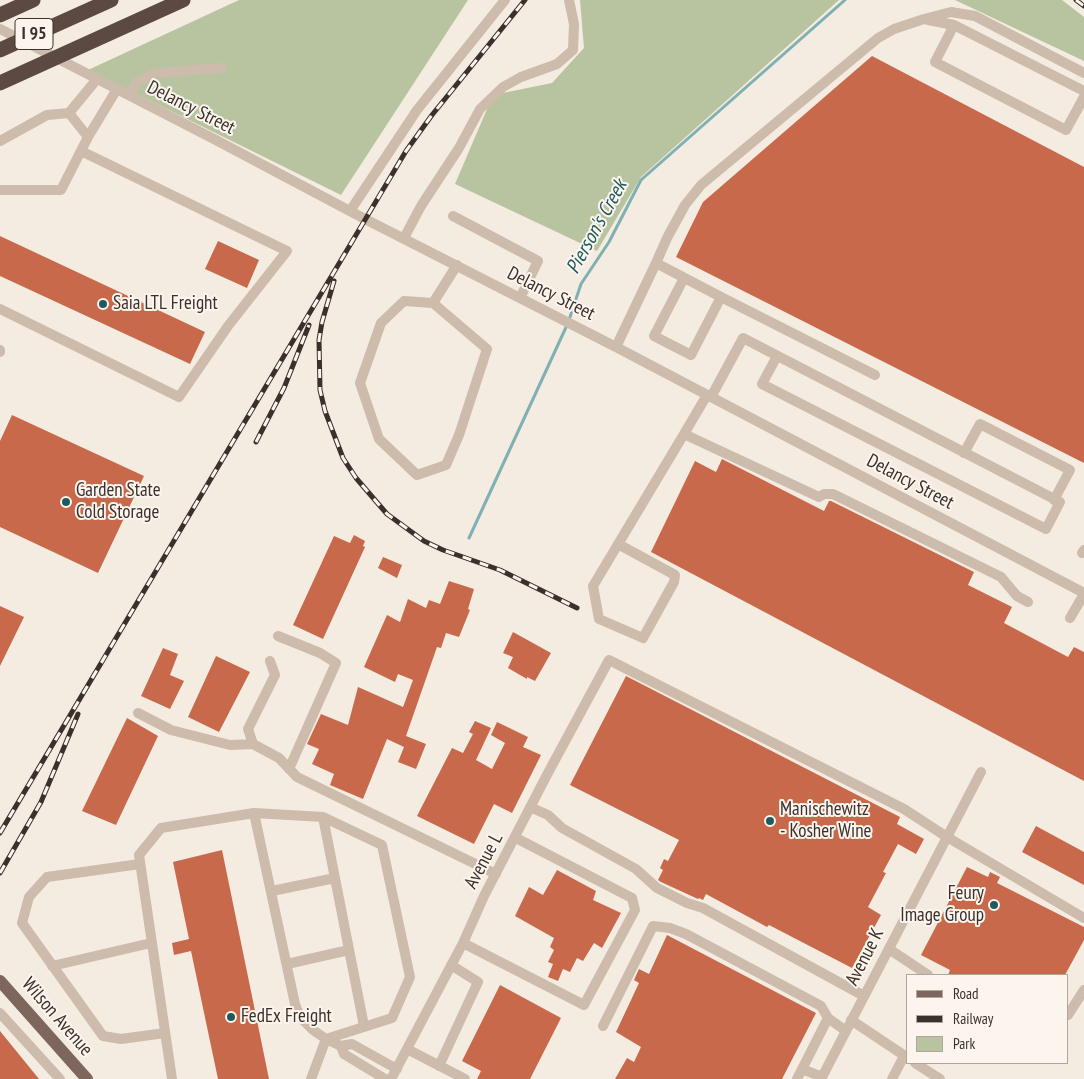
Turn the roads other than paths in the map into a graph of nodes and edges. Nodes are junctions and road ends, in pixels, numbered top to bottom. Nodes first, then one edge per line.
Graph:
1 (33, 0) edge
2 (111, 0) edge
3 (183, 0) edge
4 (506, 0) edge
5 (569, 0) edge
6 (0, 15) edge
7 (924, 19) junction
8 (954, 25) junction
9 (0, 29) edge
10 (0, 50) edge
11 (222, 68) dead end
12 (1084, 73) edge
13 (97, 79) junction
14 (4, 81) edge
15 (117, 89) junction
16 (1084, 91) edge
17 (129, 95) junction
18 (1084, 97) edge
19 (69, 113) junction
20 (88, 137) junction
21 (0, 142) edge
22 (81, 151) junction
23 (0, 190) edge
24 (350, 211) junction
25 (453, 216) dead end
26 (404, 238) junction
27 (656, 263) junction
28 (457, 265) junction
29 (684, 278) junction
30 (721, 296) junction
31 (520, 298) junction
32 (433, 303) junction
33 (0, 309) edge
34 (616, 347) junction
35 (777, 356) junction
36 (875, 375) dead end
37 (709, 396) junction
38 (684, 434) junction
39 (964, 453) junction
40 (1054, 500) junction
41 (618, 544) junction
42 (1084, 594) edge
43 (1028, 602) dead end
44 (1070, 618) dead end
45 (278, 636) dead end
46 (270, 661) dead end
47 (138, 712) dead end
48 (252, 744) junction
49 (289, 769) junction
50 (981, 772) dead end
51 (530, 807) junction
52 (254, 813) junction
53 (323, 817) junction
54 (947, 837) junction
55 (516, 838) junction
56 (140, 864) junction
57 (496, 874) junction
58 (335, 878) junction
59 (272, 892) junction
60 (1084, 918) edge
61 (463, 942) junction
62 (150, 943) junction
63 (889, 948) junction
64 (349, 950) junction
65 (286, 964) junction
66 (451, 965) junction
67 (52, 966) junction
68 (927, 974) edge
69 (0, 980) edge
70 (1084, 990) edge
71 (864, 996) junction
72 (0, 1013) edge
73 (1069, 1013) edge
74 (828, 1018) junction
75 (851, 1020) junction
76 (364, 1026) junction
77 (603, 1026) dead end
78 (846, 1031) junction
79 (165, 1033) junction
80 (326, 1039) junction
81 (341, 1046) junction
82 (407, 1049) junction
83 (906, 1057) edge
84 (917, 1064) edge
85 (439, 1066) junction
86 (802, 1068) junction
87 (396, 1069) junction
88 (821, 1078) edge
89 (60, 1079) edge
90 (87, 1079) edge
91 (172, 1079) edge
92 (311, 1079) edge
93 (385, 1079) edge
94 (391, 1079) edge
95 (465, 1079) edge
96 (797, 1079) edge
97 (892, 1079) edge
98 (940, 1079) edge

1 - 6 highway, I 95
2 - 10 highway, I 95
3 - 14 highway
4 - 24 street
5 - 26 street
7 - 8 street
7 - 12 street
7 - 27 street
8 - 16 street
8 - 18 street
9 - 13 street, Delancy Street
11 - 17 street
13 - 15 street, Delancy Street
13 - 19 street
15 - 17 street, Delancy Street
15 - 20 street
17 - 24 street, Delancy Street
19 - 20 street
19 - 21 street
20 - 22 street
22 - 23 street
22 - 33 street
24 - 26 street, Delancy Street
25 - 31 street
26 - 28 street, Delancy Street
27 - 29 street
27 - 34 street
28 - 31 street, Delancy Street
28 - 32 street
29 - 30 street
29 - 30 street
30 - 36 street
31 - 34 street, Delancy Street
32 - 32 street
34 - 37 street, Delancy Street
35 - 37 street
35 - 39 street
35 - 40 street
37 - 38 street
37 - 42 street, Delancy Street
38 - 41 street
38 - 43 street
39 - 40 street
39 - 40 street
41 - 41 street
42 - 44 street
45 - 49 street
46 - 48 street
47 - 48 street
48 - 49 street
49 - 57 street
50 - 54 street, Avenue K
51 - 54 street, Avenue L
51 - 55 street, Avenue L
51 - 71 street
52 - 53 street
52 - 56 street
52 - 59 street
53 - 58 street
53 - 76 street
54 - 60 street
54 - 63 street, Avenue K
55 - 57 street, Avenue L
55 - 61 street
56 - 62 street
56 - 67 street
57 - 61 street, Avenue L
58 - 59 street
58 - 64 street
59 - 65 street
61 - 66 street, Avenue L
62 - 67 street
62 - 79 street
63 - 68 street
63 - 71 street, Avenue K
64 - 65 street
64 - 76 street
65 - 80 street
66 - 82 street, Avenue L
66 - 85 street
67 - 79 street
69 - 90 main road, Wilson Avenue
70 - 73 street
71 - 75 street, Avenue K
72 - 89 street
74 - 77 street
74 - 78 street
74 - 86 street
75 - 78 street, Avenue K
75 - 83 street
76 - 80 street
78 - 88 street, Avenue K
79 - 91 street
80 - 81 street
80 - 92 street
81 - 87 street
81 - 93 street
82 - 85 street
82 - 87 street, Avenue L
83 - 97 street
84 - 98 street
85 - 95 street
86 - 88 street
86 - 96 street
87 - 94 street, Avenue L

